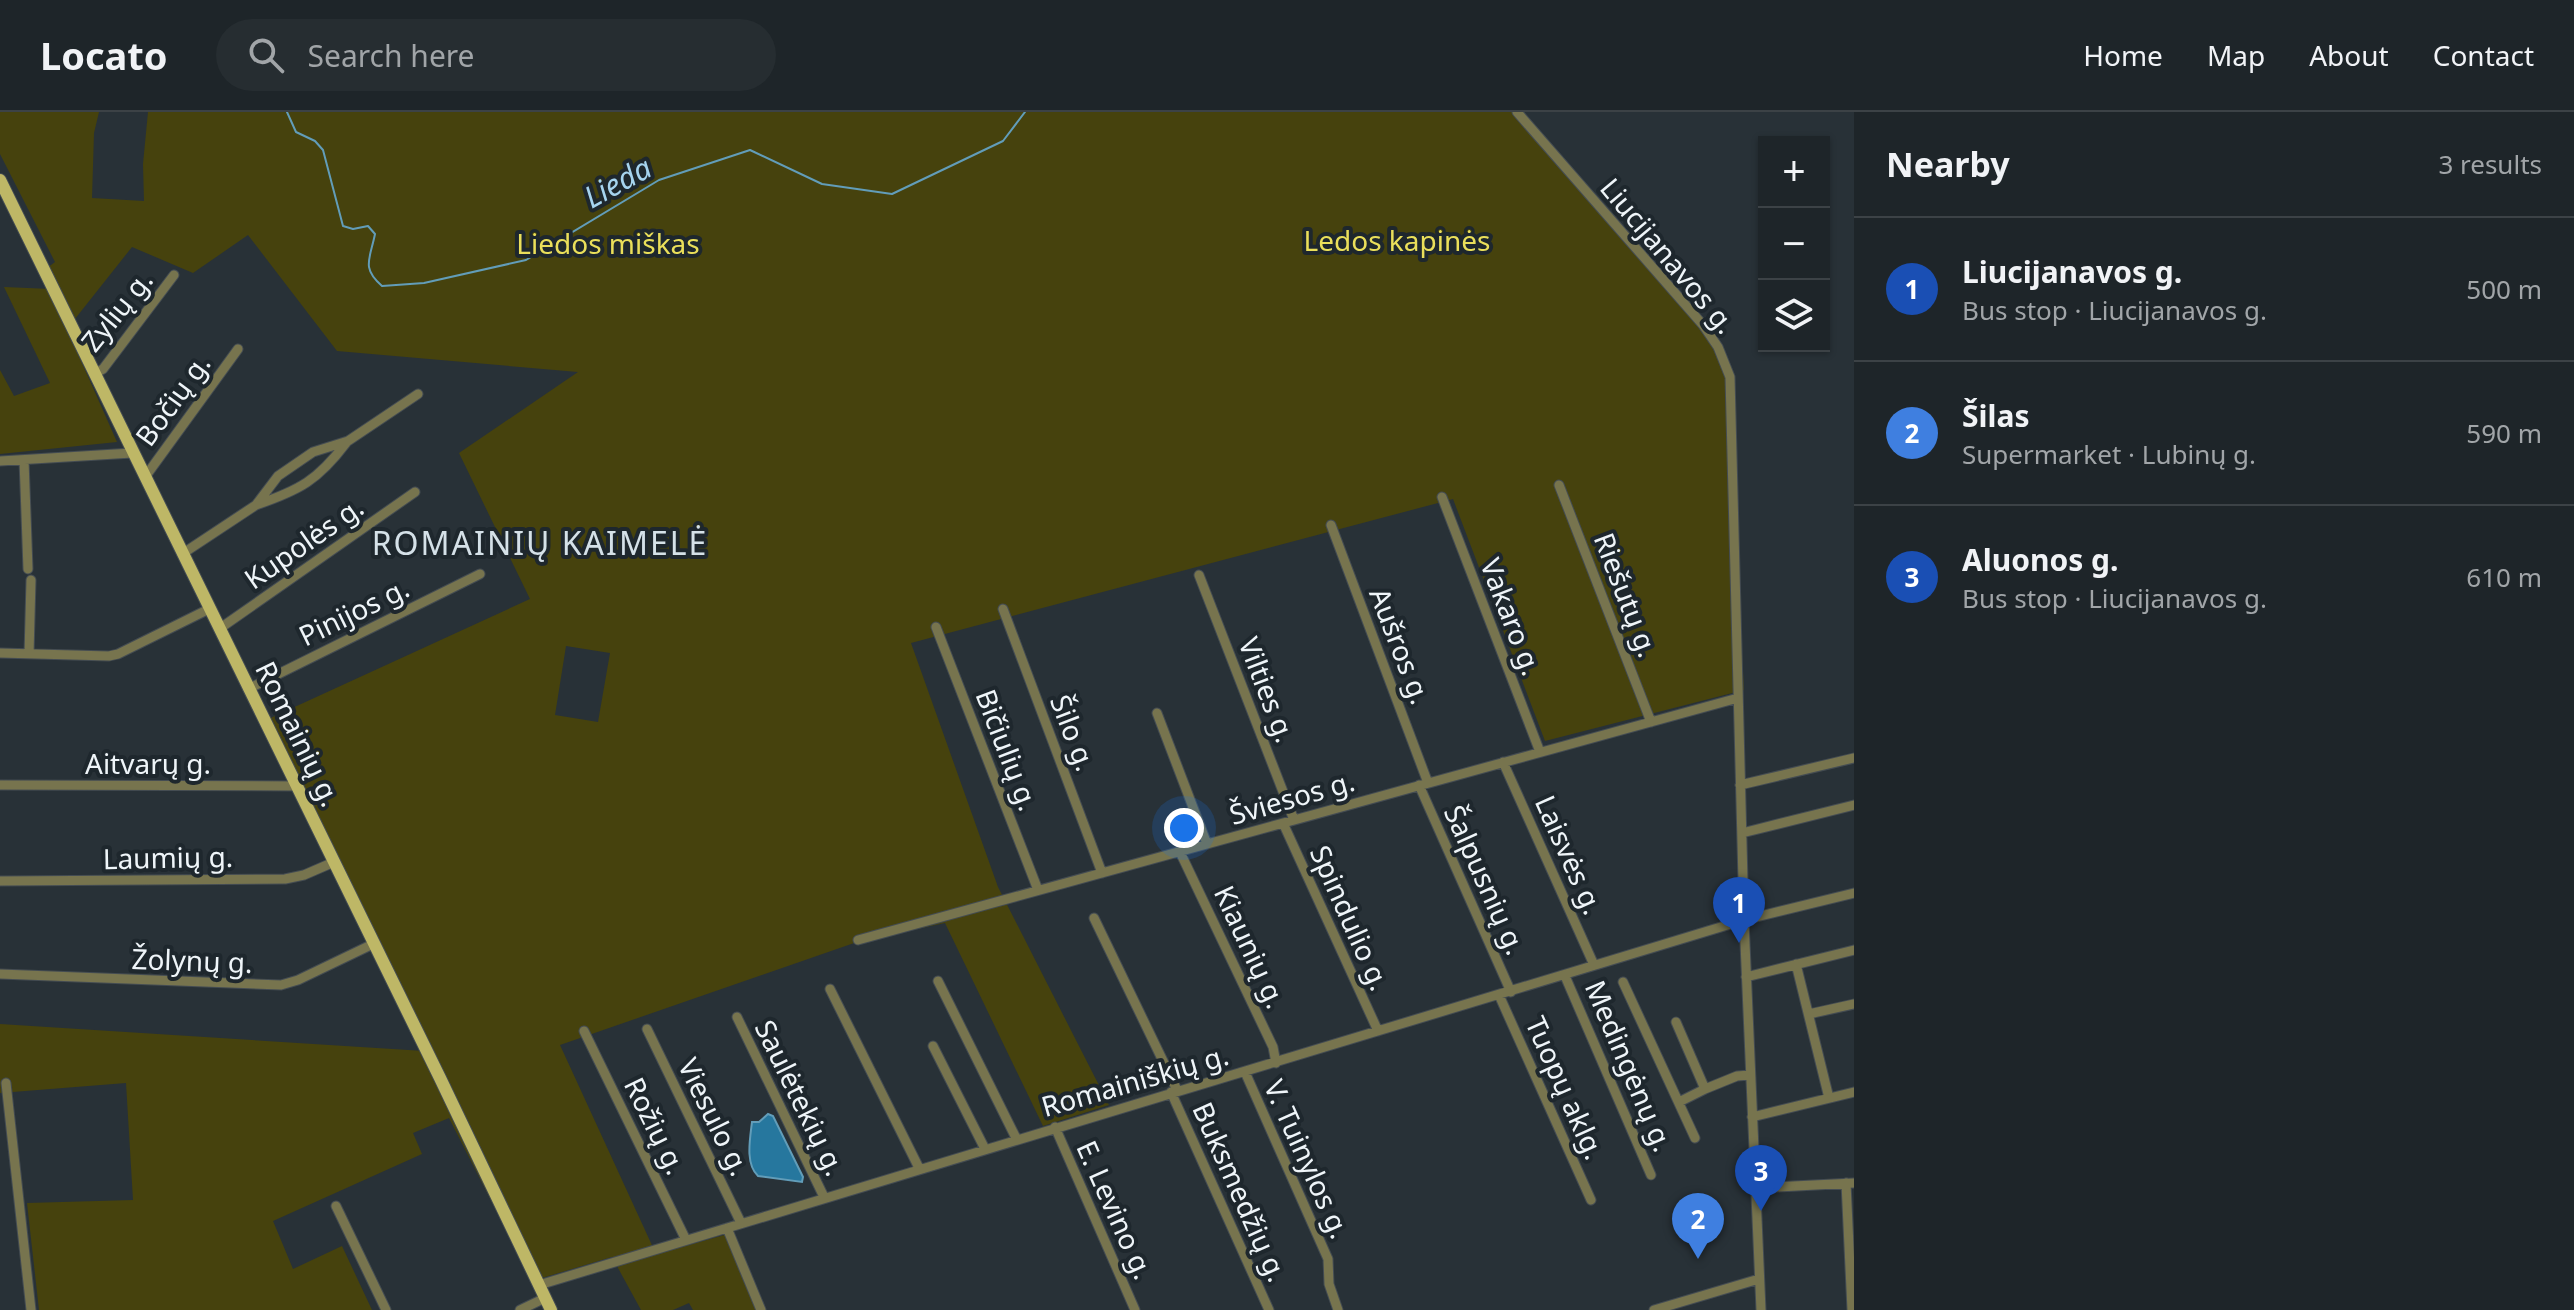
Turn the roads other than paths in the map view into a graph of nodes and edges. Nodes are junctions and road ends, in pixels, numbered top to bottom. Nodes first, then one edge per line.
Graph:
1 (1517, 112) edge
2 (0, 180) edge
3 (174, 275) dead end
4 (238, 349) dead end
5 (94, 374) junction
6 (418, 394) dead end
7 (348, 441) junction
8 (132, 453) junction
9 (24, 460) junction
10 (0, 461) edge
11 (145, 477) junction
12 (1559, 485) dead end
13 (415, 492) dead end
14 (1442, 497) dead end
15 (256, 505) junction
16 (1331, 525) dead end
17 (182, 554) junction
18 (28, 569) dead end
19 (480, 574) dead end
20 (1199, 575) dead end
21 (31, 580) dead end
22 (209, 609) junction
23 (1003, 609) dead end
24 (936, 627) dead end
25 (219, 629) junction
26 (0, 653) edge
27 (29, 654) junction
28 (248, 689) junction
29 (1738, 698) junction
30 (1157, 713) dead end
31 (1651, 722) junction
32 (1540, 752) junction
33 (1854, 758) edge
34 (1503, 762) junction
35 (1424, 784) junction
36 (0, 785) edge
37 (1740, 785) junction
38 (297, 786) junction
39 (1854, 805) edge
40 (1294, 820) junction
41 (1283, 823) junction
42 (1742, 833) junction
43 (1207, 844) junction
44 (1180, 852) junction
45 (334, 862) junction
46 (1102, 873) junction
47 (0, 881) edge
48 (1038, 890) junction
49 (1854, 893) edge
50 (1094, 918) dead end
51 (1744, 920) junction
52 (858, 940) dead end
53 (373, 944) junction
54 (1854, 950) edge
55 (1796, 964) junction
56 (1594, 965) junction
57 (0, 974) edge
58 (1565, 976) junction
59 (1746, 977) junction
60 (938, 981) dead end
61 (1623, 982) dead end
62 (830, 989) dead end
63 (1511, 992) junction
64 (1499, 995) junction
65 (1854, 1004) edge
66 (1809, 1014) junction
67 (737, 1017) dead end
68 (1676, 1022) dead end
69 (647, 1029) dead end
70 (584, 1031) dead end
71 (1378, 1031) junction
72 (933, 1046) dead end
73 (1276, 1063) junction
74 (1245, 1072) junction
75 (1750, 1075) junction
76 (6, 1083) dead end
77 (1705, 1089) junction
78 (1174, 1091) junction
79 (1854, 1092) edge
80 (1829, 1098) junction
81 (1679, 1102) junction
82 (1752, 1117) junction
83 (1055, 1127) junction
84 (1695, 1138) dead end
85 (1017, 1140) junction
86 (985, 1149) junction
87 (919, 1168) junction
88 (1651, 1175) dead end
89 (1850, 1183) edge
90 (1756, 1188) junction
91 (824, 1197) junction
92 (1591, 1200) dead end
93 (336, 1206) dead end
94 (741, 1223) junction
95 (727, 1228) junction
96 (686, 1240) junction
97 (1759, 1279) junction
98 (1852, 1280) edge
99 (539, 1285) junction
100 (548, 1304) edge
101 (31, 1310) edge
102 (386, 1310) edge
103 (520, 1310) edge
104 (761, 1310) edge
105 (1135, 1310) edge
106 (1269, 1310) edge
107 (1338, 1310) edge
108 (1654, 1310) edge
109 (1761, 1310) edge
110 (1852, 1310) edge

1 - 29 street, Liucijanavos g.
2 - 5 main road, Romainių g.
3 - 5 street, Zylių g.
4 - 11 street, Bočių g.
5 - 8 main road, Romainių g.
6 - 7 street
7 - 15 street
7 - 15 street
8 - 9 street
8 - 11 main road, Romainių g.
9 - 10 street
9 - 18 street
11 - 17 main road, Romainių g.
12 - 31 street, Riešutų g.
13 - 25 street, Kupolės g.
14 - 32 street, Vakaro g.
15 - 17 street
16 - 35 street, Aušros g.
17 - 22 main road, Romainių g.
19 - 28 street, Pinijos g.
20 - 40 street, Vilties g.
21 - 27 street
22 - 25 main road, Romainių g.
22 - 27 street
23 - 46 street, Šilo g.
24 - 48 street, Bičiulių g.
25 - 28 main road, Romainių g.
26 - 27 street
28 - 38 main road, Romainių g.
29 - 31 street, Šviesos g.
29 - 37 street, Liucijanavos g.
30 - 43 street
31 - 32 street, Šviesos g.
32 - 34 street, Šviesos g.
33 - 37 street
34 - 35 street, Šviesos g.
34 - 56 street, Laisvės g.
35 - 40 street, Šviesos g.
35 - 63 street, Šalpusnių g.
36 - 38 street, Aitvarų g.
37 - 42 street, Liucijanavos g.
38 - 45 main road, Romainių g.
39 - 42 street
40 - 41 street, Šviesos g.
41 - 43 street, Šviesos g.
41 - 71 street, Spindulio g.
42 - 51 street, Liucijanavos g.
43 - 44 street, Šviesos g.
44 - 46 street, Šviesos g.
44 - 73 street, Kiaunių g.
45 - 47 street, Laumių g.
45 - 53 main road, Romainių g.
46 - 48 street, Šviesos g.
48 - 52 street, Šviesos g.
49 - 51 street, Romainiškių g.
50 - 78 street, Buksmedžių g.
51 - 56 street, Romainiškių g.
51 - 59 street, Liucijanavos g.
53 - 57 street, Žolynų g.
53 - 99 main road, Romainių g.
54 - 55 street
55 - 59 street
55 - 66 street
56 - 58 street, Romainiškių g.
58 - 63 street, Romainiškių g.
58 - 88 street, Medingėnų g.
59 - 75 street, Liucijanavos g.
60 - 85 street
61 - 81 street
62 - 87 street
63 - 64 street, Romainiškių g.
64 - 71 street, Romainiškių g.
64 - 92 street, Tuopų aklg.
65 - 66 street
66 - 80 street
67 - 91 street, Saulėtekių g.
68 - 77 street
69 - 94 street, Viesulo g.
70 - 96 street, Rožių g.
71 - 73 street, Romainiškių g.
72 - 86 street
73 - 74 street, Romainiškių g.
74 - 78 street, Romainiškių g.
74 - 107 street, V. Tuinylos g.
75 - 77 street
75 - 82 street, Liucijanavos g.
76 - 101 street
77 - 81 street
78 - 83 street, Romainiškių g.
78 - 106 street, Buksmedžių g.
79 - 80 street
80 - 82 street
81 - 84 street
82 - 90 street, Liucijanavos g.
83 - 85 street, Romainiškių g.
83 - 105 street, E. Levino g.
85 - 86 street, Romainiškių g.
86 - 87 street, Romainiškių g.
87 - 91 street, Romainiškių g.
89 - 90 street
89 - 98 street
90 - 97 street, Liucijanavos g.
91 - 94 street, Romainiškių g.
93 - 102 street
94 - 95 street, Romainiškių g.
95 - 96 street, Romainiškių g.
95 - 104 street
96 - 99 street, Romainiškių g.
97 - 108 street
97 - 109 street, Liucijanavos g.
98 - 110 street
99 - 100 main road, Romainių g.
100 - 103 street

